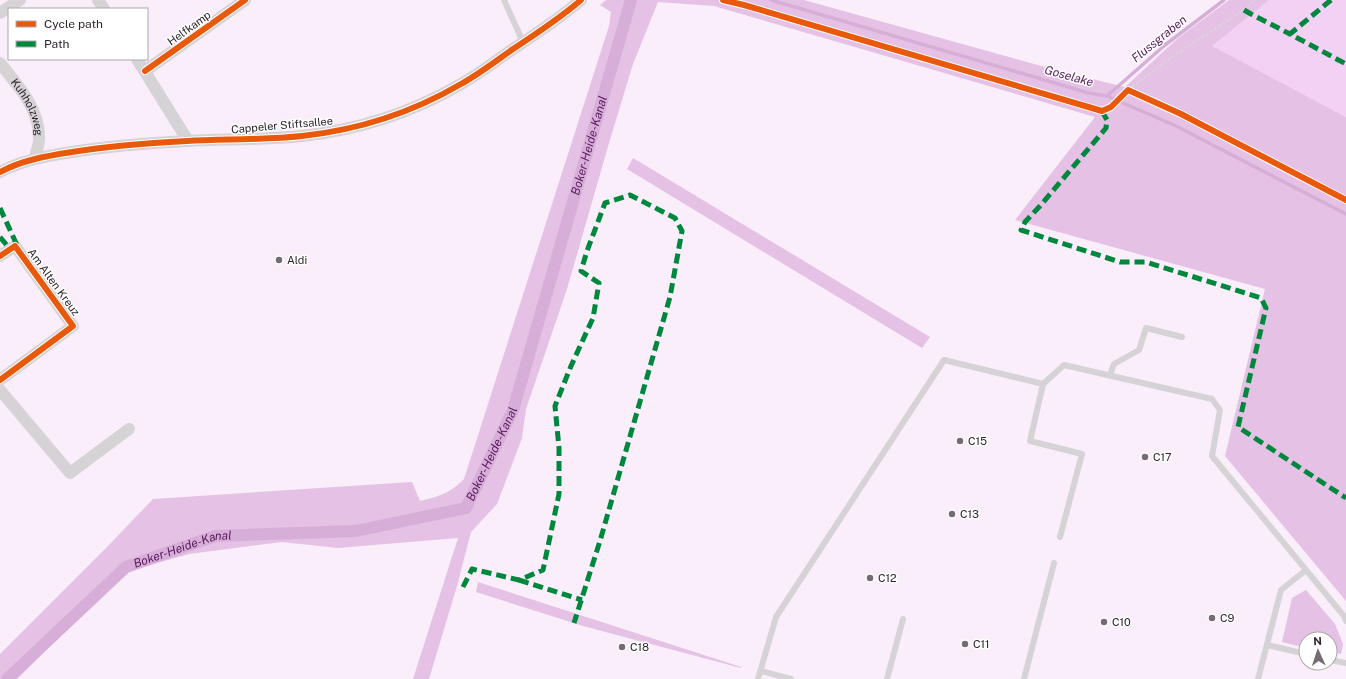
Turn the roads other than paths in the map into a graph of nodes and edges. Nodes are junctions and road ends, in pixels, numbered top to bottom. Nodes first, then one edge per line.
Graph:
1 (20, 0) edge
2 (245, 0) edge
3 (504, 0) edge
4 (581, 0) edge
5 (0, 13) edge
6 (523, 42) junction
7 (138, 60) edge
8 (0, 63) edge
9 (145, 71) junction
10 (188, 141) junction
11 (35, 158) junction
12 (0, 172) edge
13 (0, 256) edge
14 (1182, 337) dead end
15 (1110, 375) junction
16 (0, 380) edge
17 (1043, 384) junction
18 (0, 390) edge
19 (129, 430) dead end
20 (1060, 536) dead end
21 (1054, 562) dead end
22 (1306, 570) junction
23 (903, 619) dead end
24 (1346, 621) edge
25 (1267, 644) junction
26 (1298, 652) edge
27 (761, 671) junction
28 (758, 679) edge
29 (791, 679) edge
30 (887, 679) edge
31 (1024, 679) edge
32 (1258, 679) edge

1 - 5 street
2 - 9 street, Helfkamp
3 - 6 lane
4 - 6 street, Cappeler Stiftsallee
6 - 10 street, Cappeler Stiftsallee
7 - 9 street
8 - 11 street, Kuhholzweg
9 - 10 street
10 - 11 street, Cappeler Stiftsallee
11 - 12 street, Cappeler Stiftsallee
13 - 16 street, Am Alten Kreuz
14 - 15 lane
15 - 17 lane
15 - 22 lane
17 - 20 lane
17 - 27 lane
18 - 19 street
21 - 31 lane
22 - 24 lane
22 - 25 lane
23 - 30 lane
25 - 26 lane
25 - 32 lane
27 - 28 lane
27 - 29 lane

